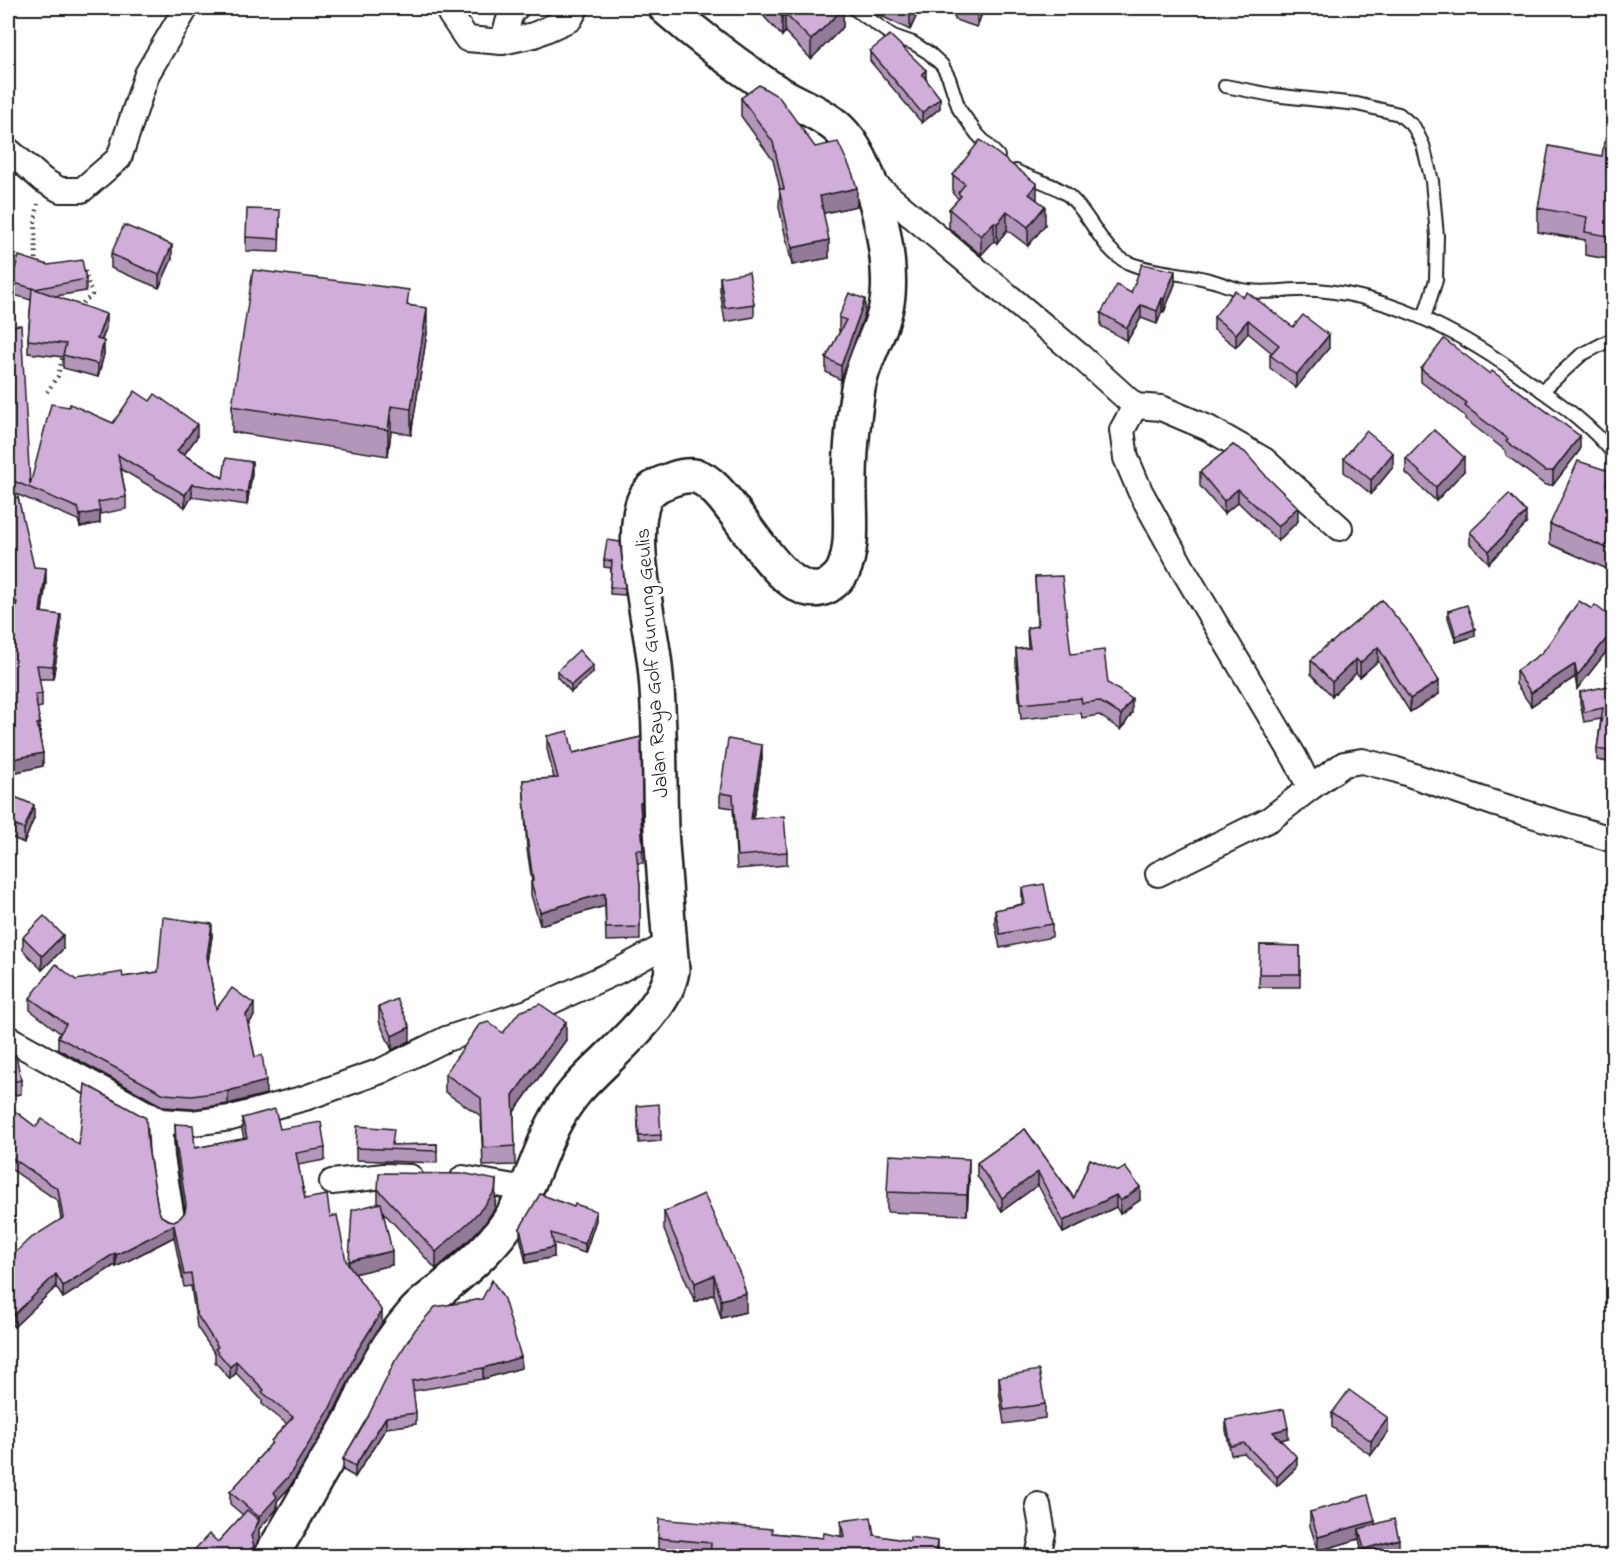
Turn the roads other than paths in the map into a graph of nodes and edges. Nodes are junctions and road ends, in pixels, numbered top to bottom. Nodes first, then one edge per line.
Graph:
1 (186, 8) edge
2 (449, 8) edge
3 (516, 8) edge
4 (576, 8) edge
5 (666, 8) edge
6 (853, 8) edge
7 (502, 42) junction
8 (1225, 86) dead end
9 (8, 150) edge
10 (868, 179) junction
11 (1424, 318) junction
12 (1614, 338) edge
13 (1542, 391) junction
14 (1135, 406) junction
15 (1614, 454) edge
16 (1340, 528) dead end
17 (1310, 788) junction
18 (1614, 840) edge
19 (1158, 874) dead end
20 (670, 943) junction
21 (8, 1038) edge
22 (160, 1121) junction
23 (332, 1182) dead end
24 (525, 1189) junction
25 (172, 1219) edge
26 (1038, 1505) dead end
27 (270, 1557) edge
28 (1038, 1557) edge

1 - 9 street
2 - 7 street
3 - 7 street
4 - 7 street
5 - 10 main road, Jalan Raya Golf Gunung Geulis
6 - 11 lane
8 - 11 lane
10 - 14 street
10 - 20 main road, Jalan Raya Golf Gunung Geulis
11 - 13 lane
12 - 13 lane
13 - 15 lane
14 - 16 street
14 - 17 street
17 - 18 street
17 - 19 street
20 - 22 street
20 - 24 main road, Jalan Raya Golf Gunung Geulis
21 - 22 street
22 - 25 street
23 - 24 street
24 - 27 main road, Jalan Raya Golf Gunung Geulis
26 - 28 street

